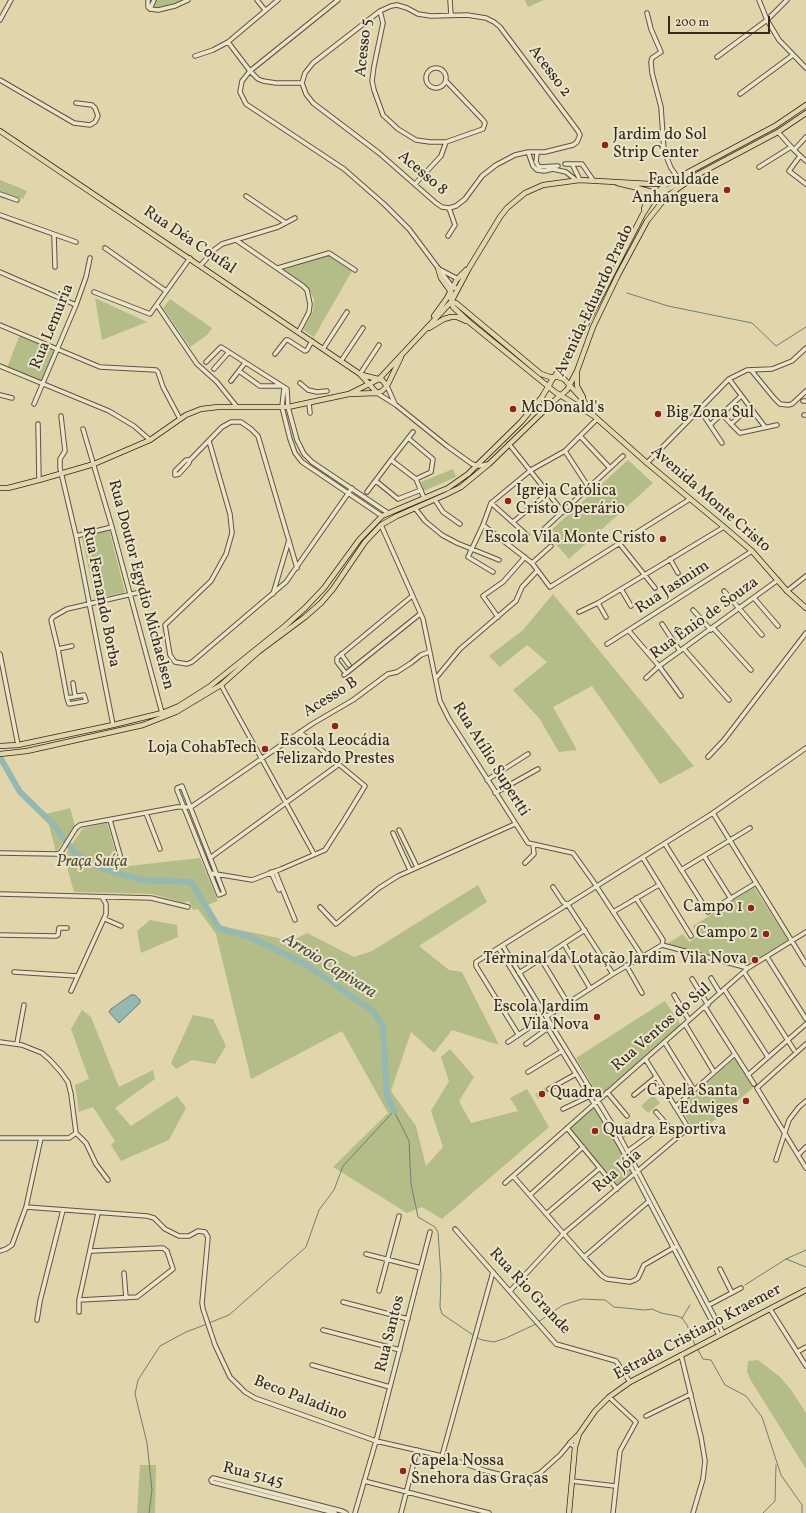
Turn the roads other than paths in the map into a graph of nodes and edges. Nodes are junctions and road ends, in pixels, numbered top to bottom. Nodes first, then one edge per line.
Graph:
1 (11, 0) edge
2 (148, 0) edge
3 (154, 0) edge
4 (188, 0) edge
5 (257, 0) edge
6 (278, 0) edge
7 (338, 0) edge
8 (392, 0) edge
9 (450, 0) edge
10 (758, 0) edge
11 (787, 0) edge
12 (391, 6) junction
13 (150, 9) junction
14 (265, 10) junction
15 (380, 12) junction
16 (647, 13) dead end
17 (451, 15) junction
18 (0, 20) edge
19 (767, 20) junction
20 (228, 42) junction
21 (792, 55) junction
22 (195, 56) dead end
23 (717, 57) dead end
24 (806, 68) edge
25 (250, 71) junction
26 (0, 80) edge
27 (446, 82) junction
28 (302, 83) junction
29 (740, 94) dead end
30 (76, 103) dead end
31 (806, 105) edge
32 (806, 113) edge
33 (0, 131) edge
34 (778, 132) junction
35 (806, 137) edge
36 (752, 138) junction
37 (446, 142) junction
38 (793, 149) junction
39 (528, 152) junction
40 (537, 153) junction
41 (721, 155) junction
42 (735, 155) junction
43 (800, 156) junction
44 (806, 161) edge
45 (565, 164) dead end
46 (572, 164) junction
47 (558, 166) dead end
48 (759, 167) dead end
49 (706, 171) junction
50 (698, 175) junction
51 (678, 178) junction
52 (578, 180) junction
53 (593, 180) junction
54 (613, 182) junction
55 (668, 183) junction
56 (414, 184) junction
57 (806, 184) edge
58 (639, 188) junction
59 (0, 194) edge
60 (656, 194) junction
61 (246, 196) dead end
62 (17, 200) dead end
63 (449, 208) junction
64 (643, 214) junction
65 (0, 215) edge
66 (295, 218) dead end
67 (286, 223) junction
68 (54, 235) junction
69 (448, 236) dead end
70 (236, 240) junction
71 (76, 242) dead end
72 (105, 248) dead end
73 (90, 258) dead end
74 (190, 258) junction
75 (201, 266) junction
76 (55, 267) dead end
77 (278, 268) junction
78 (438, 268) junction
79 (355, 270) dead end
80 (0, 272) edge
81 (459, 281) junction
82 (166, 290) junction
83 (453, 290) junction
84 (94, 292) dead end
85 (451, 302) junction
86 (76, 305) junction
87 (157, 305) junction
88 (348, 312) dead end
89 (434, 316) junction
90 (469, 322) junction
91 (0, 324) edge
92 (363, 328) dead end
93 (424, 330) junction
94 (298, 331) junction
95 (312, 341) junction
96 (379, 345) dead end
97 (806, 348) edge
98 (58, 349) junction
99 (323, 349) junction
100 (229, 352) junction
101 (275, 354) dead end
102 (403, 354) junction
103 (341, 361) junction
104 (206, 362) dead end
105 (245, 363) junction
106 (0, 366) edge
107 (214, 369) dead end
108 (577, 370) junction
109 (751, 370) junction
110 (239, 371) junction
111 (362, 375) junction
112 (555, 376) junction
113 (379, 378) junction
114 (729, 380) junction
115 (231, 382) dead end
116 (43, 383) junction
117 (300, 383) dead end
118 (370, 384) junction
119 (388, 386) junction
120 (570, 386) junction
121 (283, 387) junction
122 (549, 387) junction
123 (360, 390) junction
124 (327, 391) dead end
125 (806, 391) edge
126 (317, 392) junction
127 (377, 393) junction
128 (349, 394) junction
129 (0, 395) edge
130 (561, 395) junction
131 (741, 396) junction
132 (12, 398) dead end
133 (282, 398) junction
134 (288, 398) junction
135 (318, 401) junction
136 (584, 401) junction
137 (309, 403) junction
138 (34, 404) dead end
139 (396, 405) junction
140 (294, 406) junction
141 (237, 407) junction
142 (282, 407) junction
143 (288, 407) junction
144 (750, 407) junction
145 (310, 413) dead end
146 (722, 414) junction
147 (61, 416) dead end
148 (704, 416) dead end
149 (595, 417) junction
150 (180, 419) junction
151 (38, 424) dead end
152 (732, 424) junction
153 (710, 425) junction
154 (776, 425) dead end
155 (765, 427) junction
156 (83, 429) dead end
157 (413, 432) dead end
158 (580, 436) junction
159 (408, 438) junction
160 (150, 440) junction
161 (209, 441) junction
162 (722, 443) dead end
163 (509, 444) junction
164 (565, 451) junction
165 (623, 456) dead end
166 (190, 460) junction
167 (391, 460) junction
168 (647, 463) junction
169 (94, 464) junction
170 (489, 464) junction
171 (476, 466) junction
172 (610, 468) junction
173 (531, 470) junction
174 (61, 474) junction
175 (416, 479) junction
176 (39, 480) junction
177 (376, 481) junction
178 (0, 488) edge
179 (352, 488) junction
180 (589, 488) junction
181 (421, 491) junction
182 (367, 492) dead end
183 (548, 493) junction
184 (348, 494) junction
185 (424, 498) junction
186 (690, 499) junction
187 (435, 500) junction
188 (491, 503) junction
189 (415, 508) junction
190 (562, 512) junction
191 (388, 513) junction
192 (382, 516) junction
193 (513, 522) junction
194 (460, 524) dead end
195 (381, 525) junction
196 (483, 525) junction
197 (724, 526) junction
198 (112, 527) junction
199 (545, 528) dead end
200 (527, 535) dead end
201 (76, 536) junction
202 (289, 539) junction
203 (619, 543) junction
204 (551, 546) dead end
205 (471, 549) junction
206 (752, 551) junction
207 (524, 557) junction
208 (670, 559) junction
209 (499, 560) dead end
210 (532, 564) junction
211 (297, 568) junction
212 (537, 571) junction
213 (493, 572) dead end
214 (678, 573) dead end
215 (644, 575) junction
216 (806, 576) edge
217 (778, 580) junction
218 (655, 588) dead end
219 (323, 589) junction
220 (621, 589) junction
221 (788, 590) junction
222 (145, 591) dead end
223 (724, 591) dead end
224 (130, 594) junction
225 (329, 594) junction
226 (272, 595) junction
227 (412, 596) junction
228 (754, 598) junction
229 (598, 603) junction
230 (89, 604) junction
231 (631, 606) dead end
232 (806, 608) edge
233 (739, 609) junction
234 (693, 610) dead end
235 (300, 612) junction
236 (580, 612) dead end
237 (420, 614) junction
238 (498, 617) junction
239 (606, 617) dead end
240 (305, 618) junction
241 (662, 624) dead end
242 (778, 626) dead end
243 (712, 629) junction
244 (629, 631) junction
245 (806, 633) edge
246 (762, 635) dead end
247 (607, 644) dead end
248 (72, 646) dead end
249 (58, 649) junction
250 (684, 649) junction
251 (680, 651) junction
252 (429, 652) junction
253 (0, 654) edge
254 (341, 654) junction
255 (349, 665) dead end
256 (659, 666) junction
257 (751, 670) dead end
258 (229, 671) junction
259 (436, 678) junction
260 (646, 678) dead end
261 (218, 680) junction
262 (73, 683) dead end
263 (221, 685) junction
264 (75, 696) junction
265 (681, 696) dead end
266 (67, 698) junction
267 (729, 700) dead end
268 (162, 713) junction
269 (113, 725) junction
270 (300, 732) junction
271 (18, 745) junction
272 (0, 746) edge
273 (806, 748) edge
274 (0, 754) edge
275 (528, 754) dead end
276 (708, 757) dead end
277 (262, 759) junction
278 (338, 765) junction
279 (538, 769) dead end
280 (487, 780) junction
281 (495, 793) junction
282 (286, 804) junction
283 (184, 808) junction
284 (191, 808) junction
285 (146, 813) junction
286 (714, 813) junction
287 (110, 820) junction
288 (515, 824) junction
289 (750, 828) dead end
290 (399, 830) dead end
291 (393, 833) dead end
292 (730, 840) junction
293 (665, 844) junction
294 (533, 845) junction
295 (160, 849) dead end
296 (0, 853) edge
297 (314, 854) junction
298 (704, 856) junction
299 (210, 858) junction
300 (642, 858) junction
301 (122, 862) dead end
302 (525, 863) dead end
303 (417, 868) junction
304 (410, 870) junction
305 (682, 870) junction
306 (273, 872) junction
307 (210, 873) junction
308 (216, 874) junction
309 (756, 883) junction
310 (659, 885) junction
311 (553, 887) dead end
312 (597, 887) junction
313 (279, 890) dead end
314 (0, 894) edge
315 (102, 897) junction
316 (636, 898) junction
317 (731, 899) junction
318 (568, 905) junction
319 (188, 907) dead end
320 (320, 907) dead end
321 (613, 912) junction
322 (105, 919) junction
323 (295, 920) dead end
324 (121, 926) dead end
325 (67, 928) dead end
326 (585, 930) junction
327 (806, 932) edge
328 (0, 935) edge
329 (691, 936) dead end
330 (792, 941) junction
331 (564, 944) junction
332 (662, 945) junction
333 (501, 948) junction
334 (642, 956) junction
335 (767, 957) junction
336 (541, 959) junction
337 (806, 964) edge
338 (626, 966) junction
339 (748, 968) junction
340 (14, 972) dead end
341 (744, 972) junction
342 (519, 974) junction
343 (613, 974) junction
344 (78, 976) junction
345 (692, 978) dead end
346 (711, 978) dead end
347 (590, 988) junction
348 (724, 989) junction
349 (71, 990) dead end
350 (642, 993) dead end
351 (720, 993) junction
352 (529, 995) junction
353 (674, 995) dead end
354 (567, 1002) junction
355 (24, 1004) dead end
356 (706, 1006) junction
357 (546, 1017) junction
358 (542, 1019) junction
359 (806, 1019) edge
360 (689, 1020) junction
361 (685, 1024) junction
362 (806, 1024) edge
363 (548, 1028) junction
364 (518, 1034) junction
365 (787, 1040) junction
366 (0, 1042) edge
367 (508, 1042) dead end
368 (559, 1042) junction
369 (17, 1043) junction
370 (665, 1043) junction
371 (526, 1044) dead end
372 (806, 1044) edge
373 (794, 1050) dead end
374 (562, 1051) junction
375 (735, 1054) junction
376 (768, 1057) junction
377 (646, 1060) junction
378 (528, 1072) dead end
379 (714, 1072) junction
380 (576, 1074) junction
381 (748, 1075) junction
382 (656, 1077) junction
383 (581, 1078) junction
384 (754, 1084) dead end
385 (549, 1089) dead end
386 (694, 1090) junction
387 (607, 1092) junction
388 (634, 1095) dead end
389 (590, 1096) junction
390 (806, 1101) edge
391 (596, 1102) junction
392 (675, 1107) junction
393 (563, 1109) dead end
394 (656, 1112) dead end
395 (627, 1116) dead end
396 (567, 1128) junction
397 (654, 1132) dead end
398 (784, 1132) junction
399 (76, 1133) junction
400 (678, 1137) junction
401 (0, 1138) edge
402 (41, 1138) junction
403 (583, 1147) junction
404 (806, 1147) edge
405 (628, 1151) junction
406 (798, 1155) junction
407 (776, 1160) dead end
408 (600, 1168) junction
409 (806, 1168) edge
410 (639, 1171) junction
411 (634, 1174) junction
412 (513, 1176) junction
413 (108, 1180) dead end
414 (505, 1182) dead end
415 (618, 1188) junction
416 (530, 1195) junction
417 (649, 1201) junction
418 (26, 1207) junction
419 (63, 1210) junction
420 (98, 1213) junction
421 (546, 1214) junction
422 (399, 1216) dead end
423 (455, 1229) dead end
424 (430, 1232) dead end
425 (563, 1234) junction
426 (678, 1246) junction
427 (673, 1248) junction
428 (0, 1251) edge
429 (91, 1251) junction
430 (366, 1254) dead end
431 (584, 1257) junction
432 (388, 1259) junction
433 (421, 1268) junction
434 (720, 1269) dead end
435 (493, 1272) junction
436 (124, 1273) dead end
437 (741, 1288) dead end
438 (806, 1290) edge
439 (379, 1291) dead end
440 (510, 1291) junction
441 (732, 1293) junction
442 (126, 1298) junction
443 (79, 1300) junction
444 (343, 1302) dead end
445 (709, 1306) junction
446 (770, 1309) junction
447 (79, 1312) dead end
448 (37, 1320) dead end
449 (408, 1320) junction
450 (323, 1330) dead end
451 (721, 1334) junction
452 (806, 1347) edge
453 (400, 1350) junction
454 (797, 1352) junction
455 (681, 1355) junction
456 (312, 1365) dead end
457 (806, 1366) edge
458 (630, 1382) junction
459 (390, 1386) junction
460 (691, 1394) junction
461 (609, 1397) junction
462 (646, 1416) dead end
463 (579, 1434) junction
464 (376, 1441) junction
465 (570, 1443) junction
466 (575, 1447) junction
467 (417, 1450) junction
468 (442, 1456) junction
469 (364, 1481) junction
470 (572, 1481) junction
471 (615, 1486) junction
472 (407, 1492) junction
473 (267, 1494) junction
474 (300, 1502) junction
475 (336, 1513) edge
476 (346, 1513) edge
477 (355, 1513) edge
478 (401, 1513) edge
479 (489, 1513) edge
480 (569, 1513) edge
481 (613, 1513) edge
482 (693, 1513) edge

1 - 18 street
2 - 13 street
3 - 13 street
4 - 13 street
5 - 14 street
6 - 14 street
7 - 25 street
8 - 12 street
9 - 17 street
10 - 19 street
11 - 19 street
12 - 15 street
12 - 17 street
14 - 20 street
15 - 28 street, Acesso 5
15 - 37 street, Acesso 5
16 - 51 street
17 - 40 street, Acesso 2
19 - 21 street
19 - 23 street
20 - 22 street
20 - 25 street
21 - 24 street
21 - 29 street
25 - 28 street
25 - 78 street
26 - 30 street
27 - 27 street
27 - 37 street, Acesso 5
28 - 56 street, Acesso 8
31 - 36 main road
32 - 34 main road
33 - 74 main road, Rua Déa Coufal
34 - 38 street
34 - 42 main road
35 - 38 street
36 - 41 main road
36 - 42 main road
37 - 56 street
38 - 43 street
38 - 48 street
39 - 40 street, Acesso 8
39 - 52 street
39 - 63 street, Acesso 8
40 - 47 street
41 - 49 main road
41 - 51 main road
42 - 49 main road
43 - 44 street
43 - 57 street
45 - 46 street
46 - 52 street
46 - 53 street
49 - 50 main road
50 - 60 main road
50 - 108 main road, Avenida Eduardo Prado
51 - 55 main road
52 - 53 main road
52 - 81 main road
53 - 54 main road
54 - 55 main road
54 - 58 main road
55 - 60 main road, Avenida Eduardo Prado
56 - 63 street, Acesso 8
58 - 60 main road
58 - 64 main road
59 - 62 street
60 - 64 main road, Avenida Eduardo Prado
61 - 67 street
63 - 69 street
64 - 112 main road, Avenida Eduardo Prado
65 - 68 street
66 - 67 street
67 - 70 street
68 - 71 street
68 - 76 street
70 - 75 street
70 - 77 street
72 - 82 street
73 - 86 street, Rua Lemuria
74 - 75 main road, Rua Déa Coufal
74 - 82 street
75 - 94 main road, Rua Déa Coufal
77 - 79 street
77 - 94 street
78 - 81 street
78 - 83 main road
80 - 86 street
81 - 83 main road
82 - 87 street
83 - 85 main road
83 - 85 main road
83 - 89 main road
84 - 87 street
85 - 89 main road
85 - 90 main road, Avenida Monte Cristo
85 - 93 main road
85 - 112 main road, Avenida Monte Cristo
86 - 98 street, Rua Lemuria
87 - 141 street
88 - 99 street
89 - 93 main road
90 - 93 main road
90 - 122 main road, Avenida Monte Cristo
91 - 98 street
92 - 103 street
93 - 102 main road
94 - 95 main road, Rua Déa Coufal
95 - 99 main road, Rua Déa Coufal
95 - 101 street
96 - 111 street
97 - 109 street
98 - 116 street, Rua Lemuria
98 - 150 street
99 - 103 main road, Rua Déa Coufal
100 - 104 street
100 - 105 street
100 - 107 street
102 - 113 main road
102 - 119 main road
103 - 111 main road, Rua Déa Coufal
105 - 110 street
105 - 121 street
106 - 116 street
108 - 120 main road, Avenida Eduardo Prado
108 - 136 main road
109 - 114 street
109 - 125 street
110 - 115 street
110 - 121 street
111 - 113 main road, Rua Déa Coufal
111 - 118 main road, Rua Déa Coufal
111 - 123 main road
112 - 120 main road, Avenida Monte Cristo
112 - 122 main road, Avenida Eduardo Prado
113 - 118 main road
113 - 119 main road, Rua Déa Coufal
114 - 131 street
114 - 168 street
116 - 138 street, Rua Lemuria
116 - 160 street
117 - 126 street
118 - 123 main road
118 - 127 main road, Rua Déa Coufal
119 - 127 main road
119 - 139 street, Rua Déa Coufal
120 - 130 main road, Avenida Eduardo Prado
120 - 136 main road, Avenida Monte Cristo
121 - 133 street
121 - 134 street
122 - 130 main road, Avenida Monte Cristo
122 - 171 main road, Avenida Eduardo Prado
123 - 128 main road
124 - 126 street
126 - 135 street
127 - 128 main road
127 - 139 street, Rua Déa Coufal
128 - 135 main road
129 - 132 street
130 - 149 main road, Avenida Monte Cristo
130 - 163 main road, Avenida Eduardo Prado
131 - 144 street
131 - 146 street
133 - 134 street
133 - 142 street
134 - 140 street
134 - 143 street
135 - 137 main road
136 - 149 main road, Avenida Monte Cristo
137 - 140 main road
137 - 145 street
139 - 171 street, Rua Déa Coufal
140 - 143 main road
141 - 142 main road
141 - 150 main road
142 - 143 main road
142 - 184 street
143 - 179 street
144 - 152 street
144 - 155 street
146 - 152 street
146 - 153 street
147 - 174 street, Rua Fernando Borba
148 - 153 street
149 - 158 street
149 - 168 main road, Avenida Monte Cristo
150 - 160 main road
151 - 176 street
152 - 155 street
153 - 162 street
154 - 155 street
156 - 169 street, Rua Doutor Egydio Michaelsen
157 - 159 street
158 - 164 street
158 - 172 street
159 - 167 street
159 - 175 street
160 - 169 main road
161 - 166 street
161 - 202 street
161 - 226 street
163 - 170 main road, Avenida Eduardo Prado
163 - 173 street
164 - 173 street
164 - 180 street
165 - 172 street
166 - 166 street
167 - 175 street
167 - 177 street
168 - 186 main road, Avenida Monte Cristo
169 - 174 main road
169 - 198 street, Rua Doutor Egydio Michaelsen
170 - 171 street
170 - 187 main road, Avenida Eduardo Prado
171 - 185 main road, Avenida Eduardo Prado
172 - 180 street
173 - 183 street
173 - 188 street
174 - 176 main road
174 - 201 street, Rua Fernando Borba
175 - 181 street
176 - 178 main road
177 - 181 street
177 - 182 street
179 - 184 street
179 - 191 street
180 - 190 street
181 - 185 street
183 - 190 street
183 - 193 street
184 - 192 street
184 - 211 street
185 - 191 main road, Avenida Eduardo Prado
186 - 197 main road, Avenida Monte Cristo
186 - 203 street
187 - 189 main road, Avenida Eduardo Prado
187 - 194 street
188 - 193 street
188 - 196 street
189 - 195 main road, Avenida Eduardo Prado
189 - 205 street
190 - 199 street
191 - 192 main road, Avenida Eduardo Prado
192 - 219 main road, Avenida Eduardo Prado
193 - 200 street
195 - 225 main road, Avenida Eduardo Prado
195 - 227 street, Rua Atílio Supertti
196 - 205 street
196 - 207 street
197 - 206 main road, Avenida Monte Cristo
197 - 208 street
198 - 201 street
198 - 224 street, Rua Doutor Egydio Michaelsen
201 - 230 street, Rua Fernando Borba
202 - 211 street
202 - 226 street
203 - 212 street
203 - 215 street
204 - 210 street
205 - 209 street
205 - 213 street
206 - 217 main road, Avenida Monte Cristo
206 - 244 street, Rua Jasmim
207 - 210 street
207 - 238 street
208 - 214 street
208 - 215 street
210 - 212 street
211 - 226 street
212 - 238 street
215 - 218 street
215 - 220 street
216 - 221 street
217 - 221 main road, Avenida Monte Cristo
217 - 228 street, Rua Ênio de Souza
219 - 225 main road
219 - 235 main road, Avenida Eduardo Prado
220 - 229 street
220 - 231 street
221 - 232 main road, Avenida Monte Cristo
222 - 224 street
223 - 233 street
224 - 230 street
224 - 268 street, Rua Doutor Egydio Michaelsen
225 - 240 main road, Avenida Eduardo Prado
227 - 237 street, Rua Atílio Supertti
227 - 254 street
228 - 233 street, Rua Ênio de Souza
228 - 242 street
229 - 236 street
229 - 239 street
230 - 249 street
230 - 269 street, Rua Fernando Borba
233 - 243 street, Rua Ênio de Souza
233 - 246 street
234 - 243 street
235 - 240 main road
235 - 258 main road, Avenida Eduardo Prado
237 - 252 street, Rua Atílio Supertti
237 - 254 street
238 - 259 street
240 - 263 main road, Avenida Eduardo Prado
241 - 251 street
243 - 250 street, Rua Ênio de Souza
243 - 257 street
244 - 247 street, Rua Jasmim
244 - 256 street
245 - 276 street
248 - 249 street
249 - 266 street
250 - 251 street, Rua Ênio de Souza
250 - 267 street
251 - 256 street, Rua Ênio de Souza
252 - 259 street, Rua Atílio Supertti
252 - 270 street, Acesso B
253 - 271 street
254 - 255 street
256 - 260 street, Rua Ênio de Souza
256 - 265 street
258 - 261 main road, Avenida Eduardo Prado
258 - 263 main road
259 - 280 street, Rua Atílio Supertti
261 - 263 main road
261 - 268 main road, Avenida Eduardo Prado
262 - 264 street
263 - 274 main road, Avenida Eduardo Prado
263 - 277 street
264 - 266 street
264 - 266 street
268 - 269 main road, Avenida Eduardo Prado
269 - 271 main road, Avenida Eduardo Prado
270 - 277 street, Acesso B
270 - 278 street
271 - 272 main road, Avenida Eduardo Prado
273 - 286 street
275 - 280 street
277 - 282 street
277 - 284 street, Acesso B
278 - 282 street
278 - 297 street
279 - 281 street
280 - 281 street, Rua Atílio Supertti
281 - 288 street, Rua Atílio Supertti
282 - 297 street
282 - 299 street
283 - 284 street
283 - 284 street
283 - 285 street
283 - 307 street
284 - 299 street
285 - 287 street
285 - 295 street
286 - 292 street
286 - 293 street
287 - 296 street
287 - 301 street
288 - 294 street, Rua Atílio Supertti
288 - 303 street
289 - 292 street
290 - 303 street
291 - 304 street
292 - 298 street
292 - 309 street
293 - 300 street
293 - 305 street
294 - 302 street
294 - 312 street
297 - 306 street
298 - 305 street
298 - 317 street
299 - 308 street
300 - 310 street
300 - 312 street
303 - 304 street
304 - 320 street
305 - 317 street
306 - 308 street
306 - 313 street
306 - 323 street
307 - 308 street
307 - 308 street
309 - 317 street
309 - 330 street
310 - 316 street
310 - 329 street
311 - 318 street
312 - 318 street
312 - 321 street
314 - 315 street
315 - 319 street
315 - 322 street
316 - 321 street
316 - 332 street
318 - 326 street
318 - 333 street
321 - 334 street
322 - 324 street
322 - 344 street
325 - 328 street
326 - 331 street
326 - 343 street
327 - 330 street, Rua Ventos do Sul
330 - 335 street, Rua Ventos do Sul
330 - 337 street
331 - 336 street
331 - 347 street
332 - 334 street
332 - 339 street
333 - 342 street
333 - 352 street
333 - 364 street
334 - 338 street
335 - 339 street, Rua Ventos do Sul
335 - 359 street
336 - 342 street
336 - 354 street
338 - 343 street
338 - 350 street
339 - 341 street, Rua Ventos do Sul
340 - 344 street
341 - 348 street, Rua Ventos do Sul
341 - 365 street
342 - 352 street
343 - 347 street
344 - 349 street
345 - 356 street
346 - 351 street
347 - 354 street
348 - 351 street, Rua Ventos do Sul
348 - 376 street
351 - 356 street, Rua Ventos do Sul
352 - 357 street
352 - 358 street
353 - 360 street
354 - 357 street
355 - 369 street
356 - 360 street, Rua Ventos do Sul
356 - 375 street
357 - 368 street
358 - 363 street
358 - 364 street
360 - 361 street, Rua Ventos do Sul
361 - 370 street, Rua Ventos do Sul
361 - 379 street
362 - 365 street
363 - 368 street
363 - 371 street
364 - 367 street
365 - 373 street
365 - 376 street
366 - 369 street
368 - 374 street
368 - 383 street
369 - 399 street
370 - 377 street, Rua Ventos do Sul
370 - 386 street
372 - 398 street
374 - 378 street
374 - 380 street
375 - 379 street
375 - 381 street
376 - 381 street
377 - 382 street
377 - 387 street, Rua Ventos do Sul
379 - 386 street
380 - 383 street
380 - 385 street
381 - 384 street
382 - 388 street
382 - 392 street
383 - 389 street
383 - 391 street
386 - 392 street
387 - 391 street, Rua Ventos do Sul
387 - 395 street
389 - 391 street
389 - 393 street
390 - 398 street
391 - 396 street, Rua Ventos do Sul
391 - 405 street
391 - 411 street
392 - 400 street, Rua Jóia
394 - 400 street
396 - 403 street
396 - 412 street, Rua Ventos do Sul
397 - 405 street
398 - 406 street
398 - 407 street
399 - 402 street
399 - 413 street
400 - 410 street, Rua Jóia
401 - 402 street
402 - 418 street
403 - 408 street
403 - 416 street
404 - 406 street
405 - 410 street
406 - 409 street
408 - 415 street
408 - 421 street
410 - 411 street, Rua Jóia
410 - 426 street
411 - 415 street, Rua Jóia
411 - 417 street
412 - 414 street, Rua Ventos do Sul
412 - 416 street
415 - 425 street, Rua Jóia
416 - 421 street
417 - 427 street
417 - 431 street
418 - 419 street
418 - 428 street
419 - 420 street
419 - 448 street
420 - 429 street
420 - 464 street, Beco Paladino
421 - 425 street
422 - 432 street
423 - 435 street, Rua Rio Grande
424 - 433 street, Rua Santos
425 - 431 street
425 - 440 street, Rua Jóia
426 - 427 street
426 - 445 street
427 - 431 street
427 - 451 street
429 - 442 street
429 - 443 street
430 - 432 street
432 - 433 street
432 - 439 street
433 - 449 street, Rua Santos
434 - 441 street
435 - 440 street, Rua Rio Grande
435 - 468 street
436 - 442 street
437 - 441 street
438 - 446 main road, Estrada Cristiano Kraemer
440 - 458 street, Rua Rio Grande
441 - 445 street
442 - 443 street
443 - 447 street
444 - 449 street
445 - 451 street
446 - 451 main road, Estrada Cristiano Kraemer
446 - 454 street
449 - 453 street, Rua Santos
450 - 453 street
451 - 455 main road, Estrada Cristiano Kraemer
452 - 454 street
453 - 459 street, Rua Santos
454 - 457 street
455 - 458 main road, Estrada Cristiano Kraemer
455 - 460 street
456 - 459 street
458 - 461 main road, Estrada Cristiano Kraemer
459 - 464 street, Rua Santos
460 - 462 street
460 - 482 street
461 - 463 main road, Estrada Cristiano Kraemer
461 - 471 street
463 - 465 main road
463 - 466 main road, Estrada Cristiano Kraemer
464 - 467 street, Beco Paladino
464 - 469 street, Rua Santos
465 - 466 street
465 - 468 street, Beco Paladino
466 - 470 main road, Estrada Cristiano Kraemer
467 - 468 street, Beco Paladino
467 - 472 street
469 - 472 street
469 - 477 street, Rua Santos
470 - 471 street
470 - 480 main road, Estrada Cristiano Kraemer
471 - 481 street
472 - 478 street
472 - 479 street
473 - 473 street, Rua 5145
473 - 474 street, Rua 5145
474 - 475 street, Rua 5145
474 - 476 street, Rua 5145

